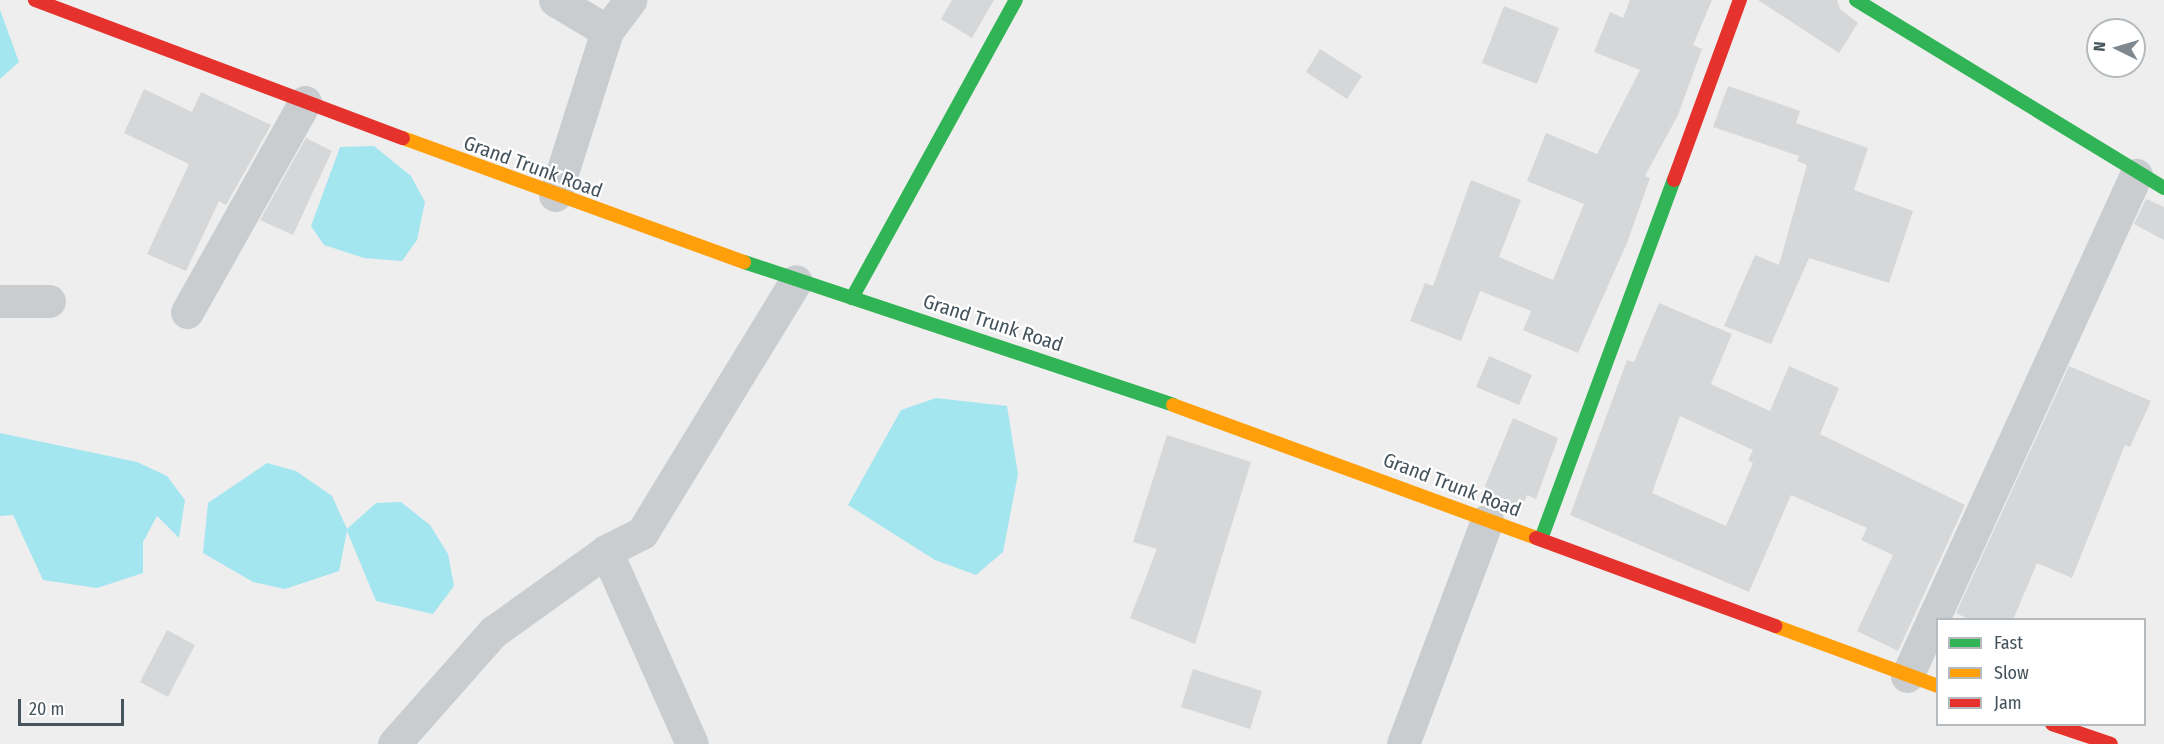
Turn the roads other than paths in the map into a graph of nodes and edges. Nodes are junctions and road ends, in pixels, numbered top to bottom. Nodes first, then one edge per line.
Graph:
1 (35, 0) edge
2 (555, 0) edge
3 (630, 0) edge
4 (1016, 0) edge
5 (1740, 0) edge
6 (1856, 0) edge
7 (607, 31) junction
8 (305, 102) junction
9 (2150, 182) edge
10 (555, 195) junction
11 (796, 281) junction
12 (852, 298) junction
13 (0, 301) edge
14 (49, 301) dead end
15 (187, 312) dead end
16 (1487, 520) junction
17 (1540, 539) junction
18 (606, 551) junction
19 (1907, 676) junction
20 (1936, 685) edge
21 (2058, 726) edge
22 (394, 744) edge
23 (692, 744) edge
24 (1403, 744) edge
25 (2111, 744) edge

1 - 8 main road, Grand Trunk Road
2 - 7 street
3 - 7 street
4 - 12 main road
5 - 17 main road
6 - 9 main road
7 - 10 street
8 - 10 main road, Grand Trunk Road
8 - 15 street
9 - 19 street
10 - 11 main road, Grand Trunk Road
11 - 12 main road, Grand Trunk Road
11 - 18 street
12 - 16 main road, Grand Trunk Road
13 - 14 street
16 - 17 main road, Grand Trunk Road
16 - 24 street
17 - 19 main road, Grand Trunk Road
18 - 22 street
18 - 23 street
19 - 20 main road, Grand Trunk Road
21 - 25 main road

